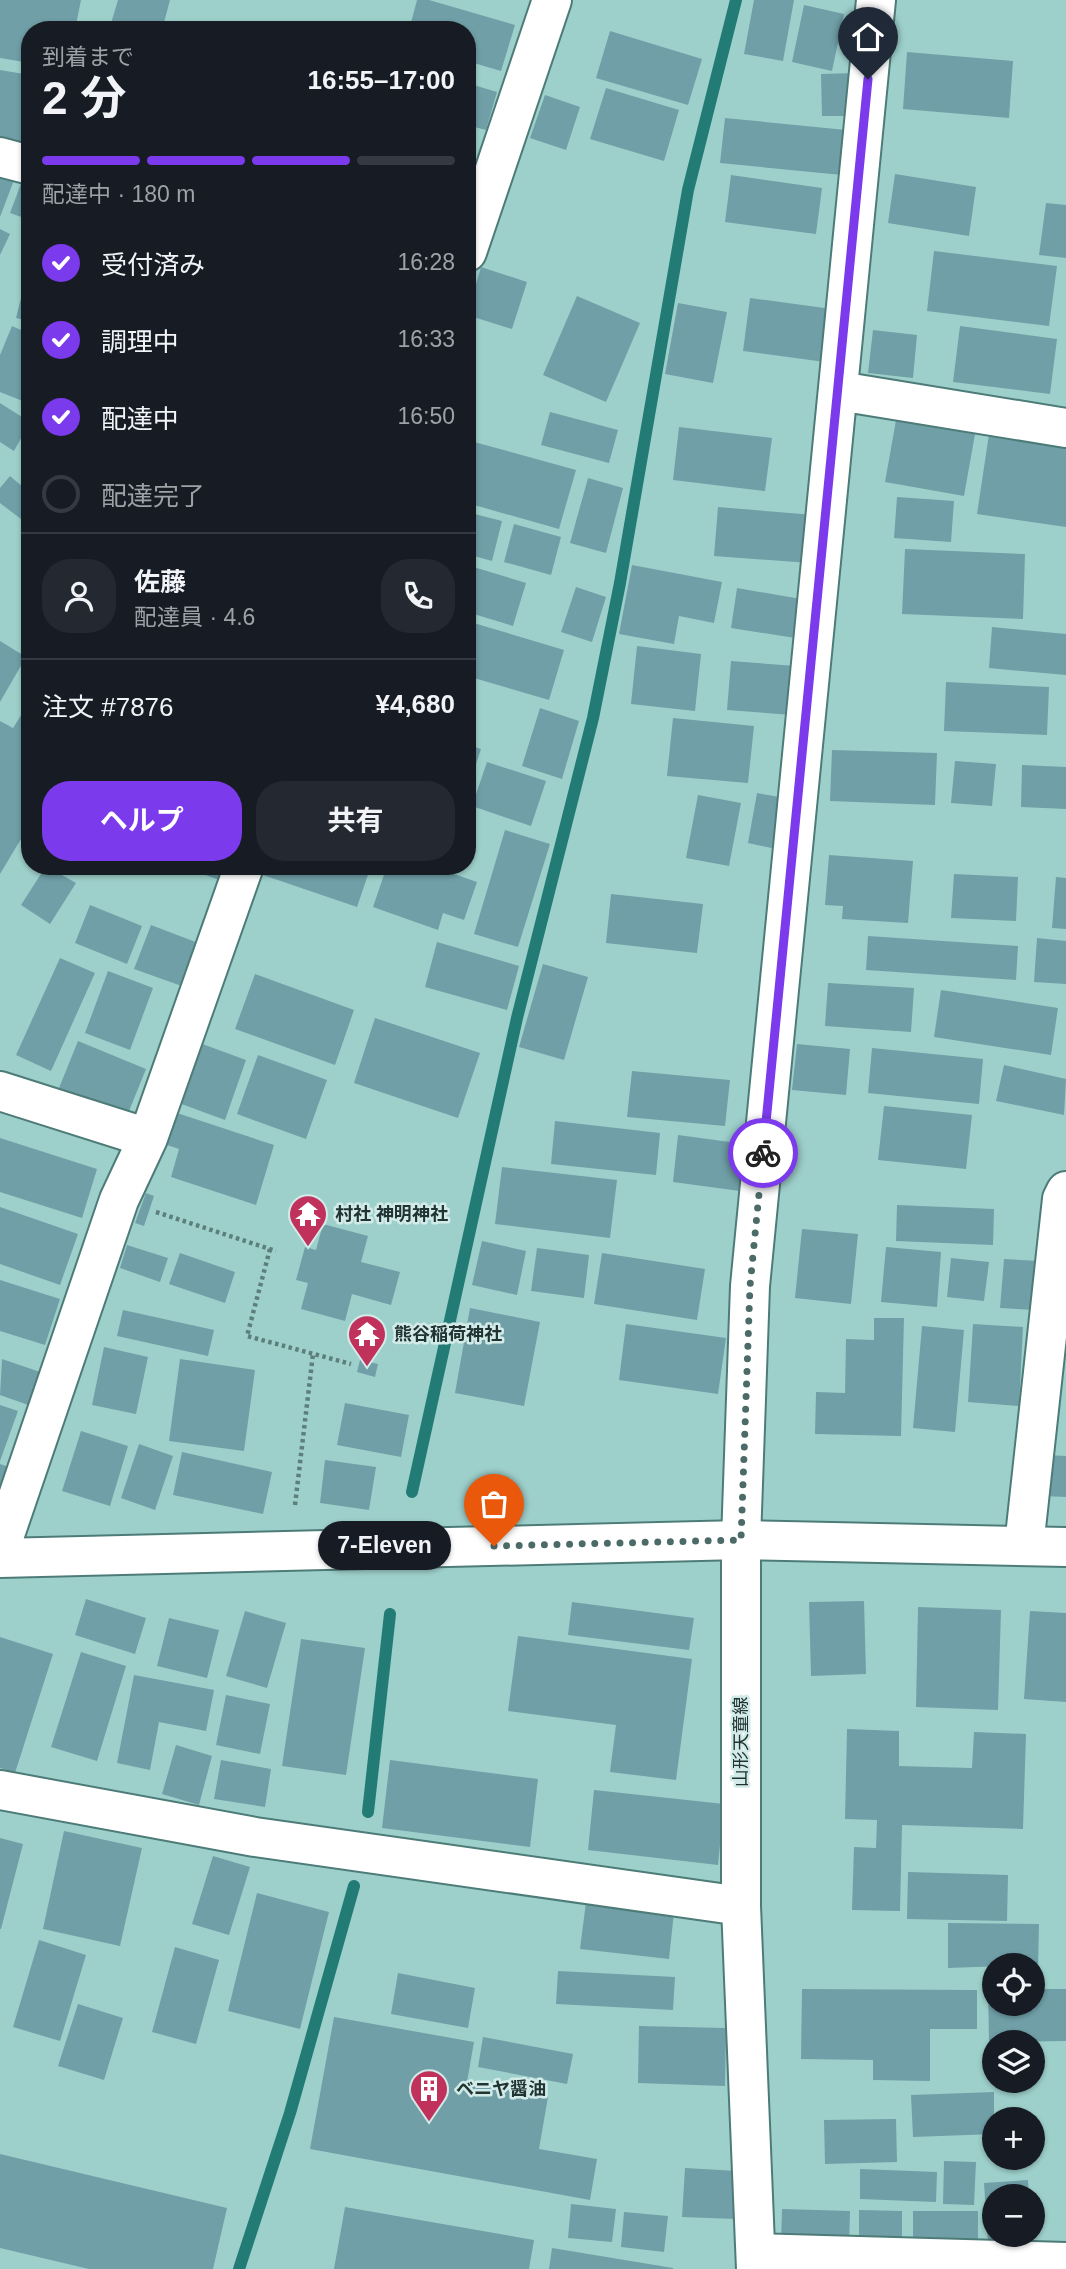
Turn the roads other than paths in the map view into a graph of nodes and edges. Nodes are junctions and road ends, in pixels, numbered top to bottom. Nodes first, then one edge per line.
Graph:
1 (552, 0) edge
2 (876, 0) edge
3 (0, 157) edge
4 (21, 163) edge
5 (476, 225) edge
6 (839, 391) junction
7 (1066, 428) edge
8 (241, 875) edge
9 (0, 1091) edge
10 (148, 1138) junction
11 (1066, 1191) edge
12 (741, 1540) junction
13 (1024, 1546) junction
14 (1066, 1547) edge
15 (0, 1549) edge
16 (0, 1558) edge
17 (0, 1790) edge
18 (741, 1906) junction
19 (756, 2261) edge
20 (1066, 2262) edge

1 - 5 main road
2 - 6 main road, 山形天童線
3 - 4 main road
6 - 7 main road
6 - 12 main road, 山形天童線
8 - 10 main road
9 - 10 main road
10 - 15 main road
11 - 13 main road
12 - 13 main road
12 - 16 main road
12 - 18 main road, 山形天童線
13 - 14 main road
17 - 18 main road
18 - 19 main road, 山形天童線
19 - 20 main road

